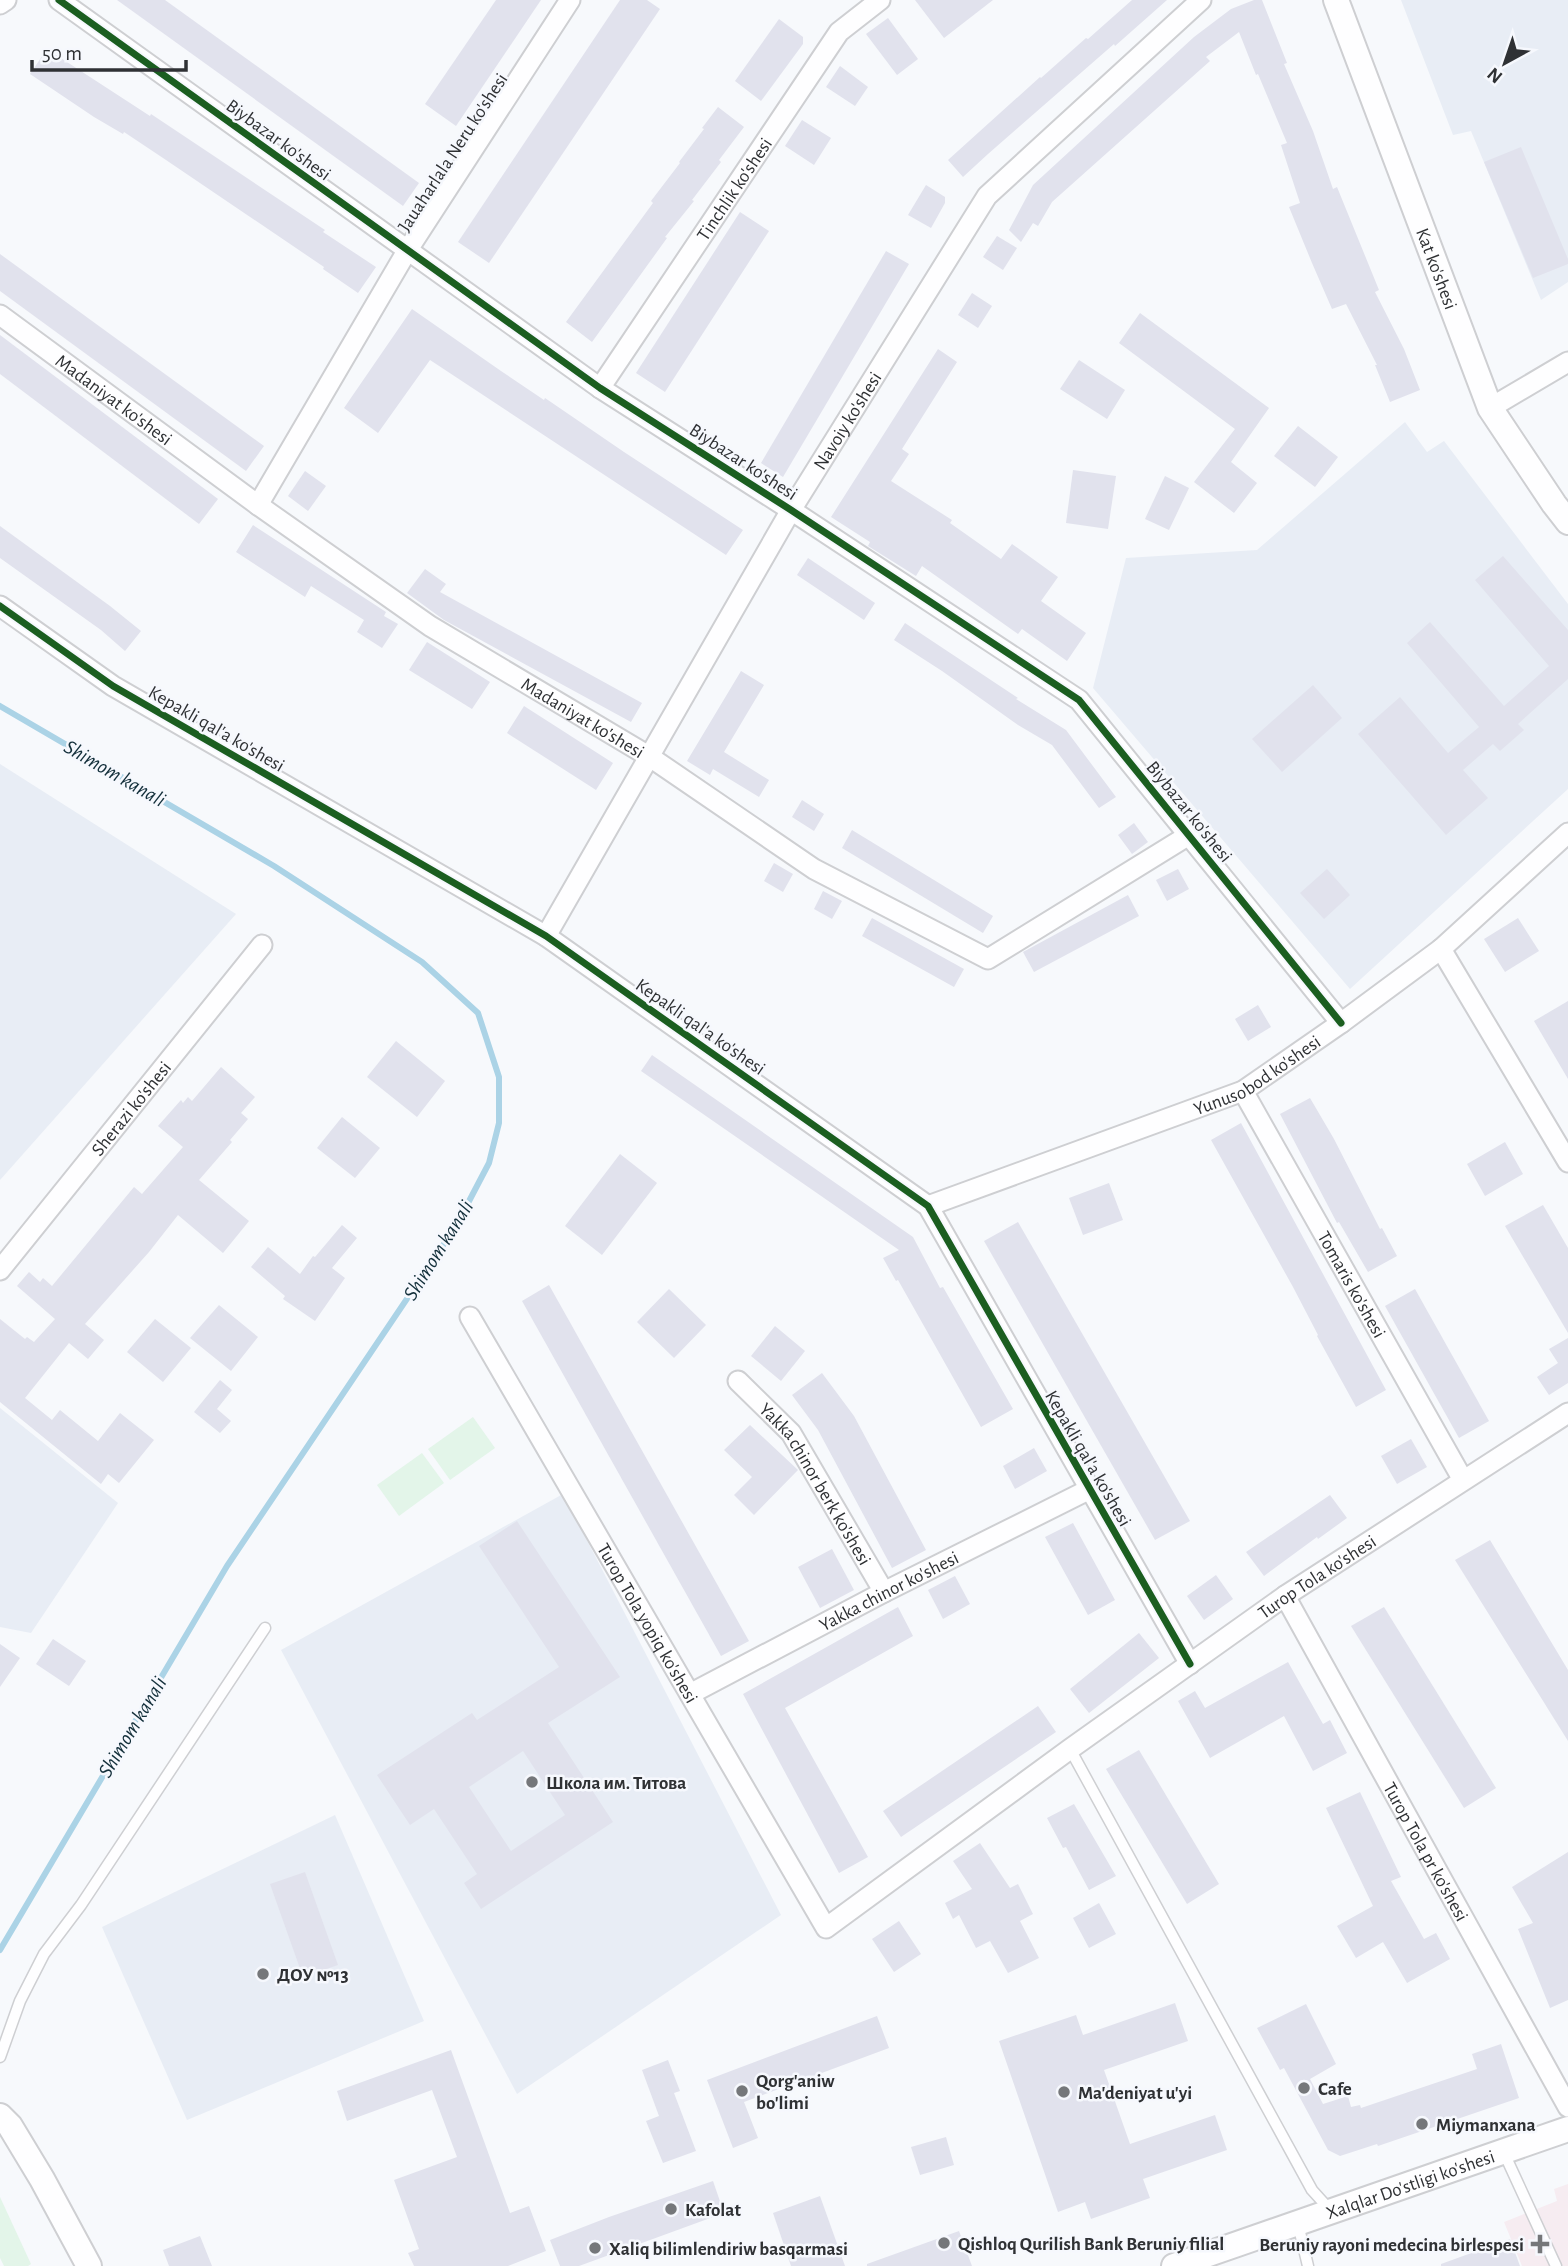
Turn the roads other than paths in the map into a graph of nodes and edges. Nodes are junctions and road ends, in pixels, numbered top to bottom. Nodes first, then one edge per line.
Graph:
1 (6, 0) edge
2 (59, 0) edge
3 (570, 0) edge
4 (880, 0) edge
5 (1201, 0) edge
6 (1336, 0) edge
7 (0, 4) edge
8 (407, 251) junction
9 (0, 315) edge
10 (1568, 362) edge
11 (600, 388) junction
12 (1490, 408) junction
13 (258, 505) junction
14 (791, 510) junction
15 (1568, 522) edge
16 (0, 606) edge
17 (650, 757) junction
18 (1568, 833) edge
19 (1189, 835) junction
20 (546, 936) junction
21 (262, 944) dead end
22 (1441, 949) junction
23 (1341, 1023) junction
24 (1242, 1091) junction
25 (1568, 1162) edge
26 (928, 1206) junction
27 (0, 1270) edge
28 (470, 1317) dead end
29 (738, 1381) dead end
30 (1568, 1413) edge
31 (1463, 1480) junction
32 (1088, 1490) junction
33 (884, 1592) junction
34 (1285, 1596) junction
35 (265, 1628) dead end
36 (1189, 1664) junction
37 (690, 1693) junction
38 (1070, 1749) junction
39 (826, 1928) joint
40 (0, 2057) edge
41 (1568, 2107) edge
42 (0, 2116) edge
43 (1568, 2129) edge
44 (1504, 2152) junction
45 (1331, 2212) junction
46 (1298, 2223) junction
47 (89, 2266) edge
48 (1174, 2266) edge
49 (1308, 2266) edge
50 (1556, 2266) edge

1 - 7 street
2 - 8 street, Biybazar ko'shesi
3 - 8 street, Jauaharlala Neru ko'shesi
4 - 11 street, Tinchlik ko'shesi
5 - 14 street, Navoiy ko'shesi
6 - 12 street, Kat ko'shesi
8 - 11 street, Biybazar ko'shesi
8 - 13 street, Jauaharlala Neru ko'shesi
9 - 13 street, Madaniyat ko'shesi
10 - 12 street
11 - 14 street, Biybazar ko'shesi
12 - 15 street, Kat ko'shesi
13 - 17 street, Madaniyat ko'shesi
14 - 17 street, Navoiy ko'shesi
14 - 19 street, Biybazar ko'shesi
16 - 20 street, Kepakli qal'a ko'shesi
17 - 19 street, Madaniyat ko'shesi
17 - 20 street, Navoiy ko'shesi
18 - 22 street, Yunusobod ko'shesi
19 - 23 street, Biybazar ko'shesi
20 - 26 street, Kepakli qal'a ko'shesi
21 - 27 street, Sherazi ko'shesi
22 - 23 street, Yunusobod ko'shesi
22 - 25 street
23 - 24 street, Yunusobod ko'shesi
24 - 26 street, Yunusobod ko'shesi
24 - 31 street, Tomaris ko'shesi
26 - 32 street, Kepakli qal'a ko'shesi
28 - 37 street, Turop Tola yopiq ko'shesi
29 - 33 street, Yakka chinor berk ko'shesi
30 - 31 street, Turop Tola ko'shesi
31 - 34 street, Turop Tola ko'shesi
32 - 33 street, Yakka chinor ko'shesi
32 - 36 street, Kepakli qal'a ko'shesi
33 - 37 street, Yakka chinor ko'shesi
34 - 36 street, Turop Tola ko'shesi
34 - 41 street, Turop Tola pr ko'shesi
35 - 40 lane
36 - 38 street, Turop Tola ko'shesi
37 - 39 street, Turop Tola yopiq ko'shesi
38 - 39 street, Turop Tola ko'shesi
38 - 45 lane
42 - 47 street
43 - 44 street, Xalqlar Do'stligi ko'shesi
44 - 45 street, Xalqlar Do'stligi ko'shesi
44 - 50 lane
45 - 46 street, Xalqlar Do'stligi ko'shesi
46 - 48 street, Xalqlar Do'stligi ko'shesi
46 - 49 lane

